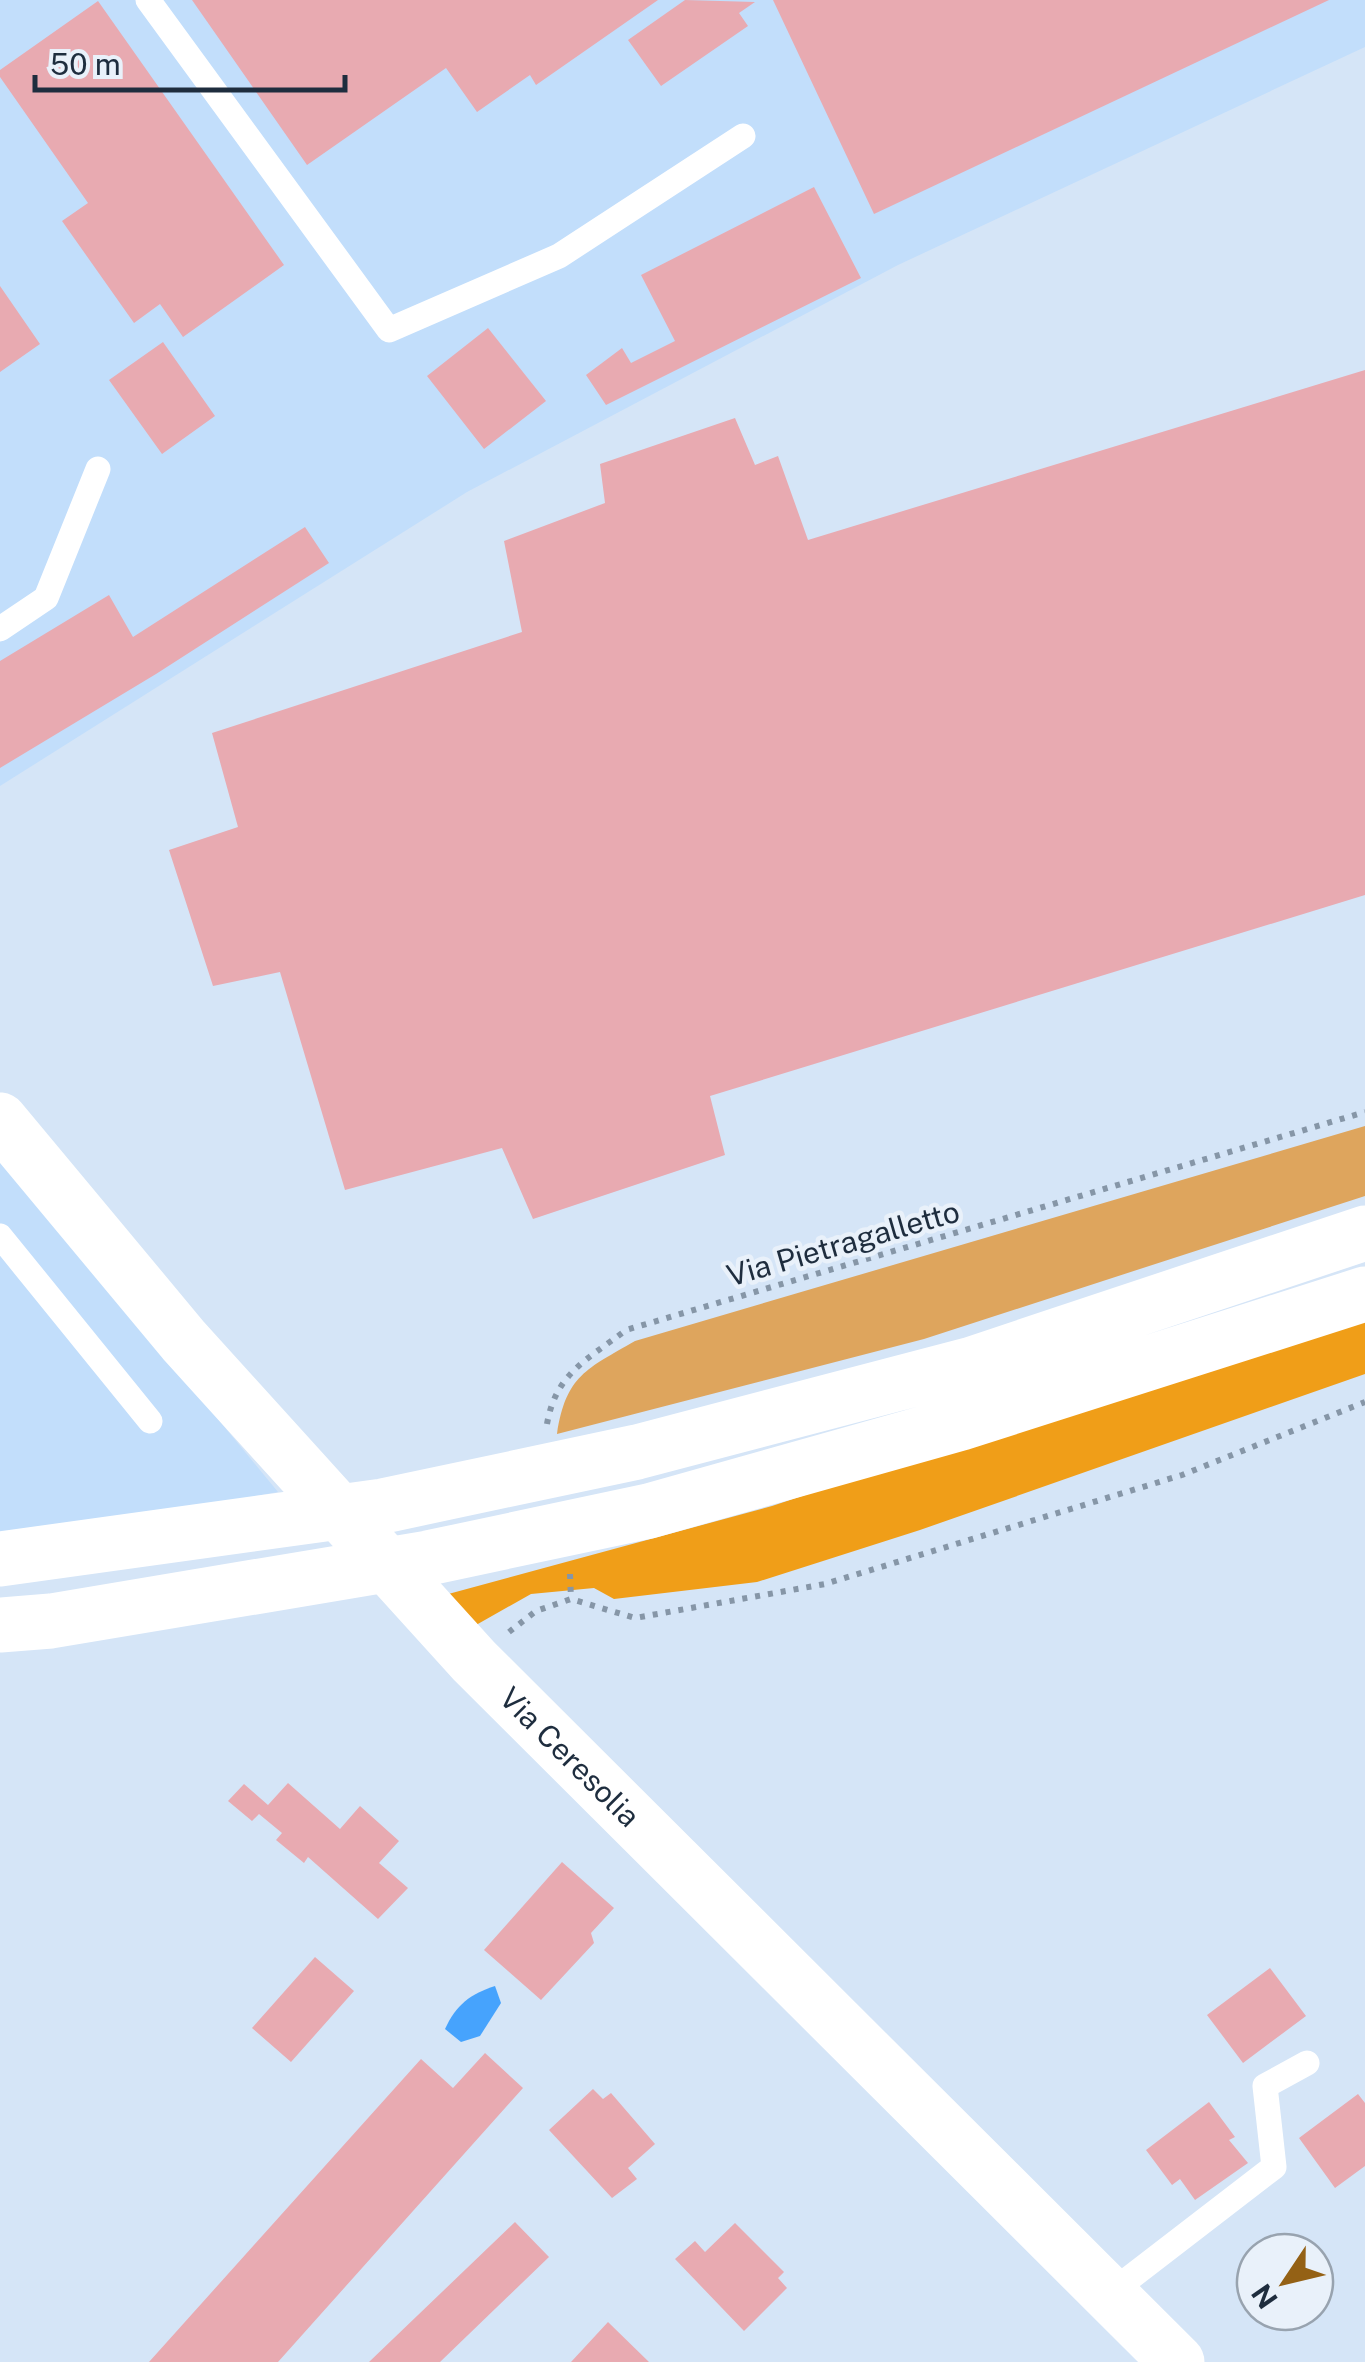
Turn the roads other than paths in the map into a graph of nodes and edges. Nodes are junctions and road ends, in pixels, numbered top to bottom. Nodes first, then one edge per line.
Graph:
1 (148, 0) edge
2 (743, 136) dead end
3 (98, 469) dead end
4 (0, 629) edge
5 (0, 1120) edge
6 (1365, 1233) edge
7 (0, 1236) edge
8 (1365, 1294) edge
9 (150, 1421) dead end
10 (0, 1559) edge
11 (26, 1623) edge
12 (1307, 2063) dead end
13 (1109, 2294) junction
14 (1176, 2362) edge

1 - 2 lane
3 - 4 lane
5 - 13 main road, Via Ceresolia
6 - 10 main road
7 - 9 lane
8 - 11 main road
12 - 13 lane
13 - 14 main road, Via Ceresolia

